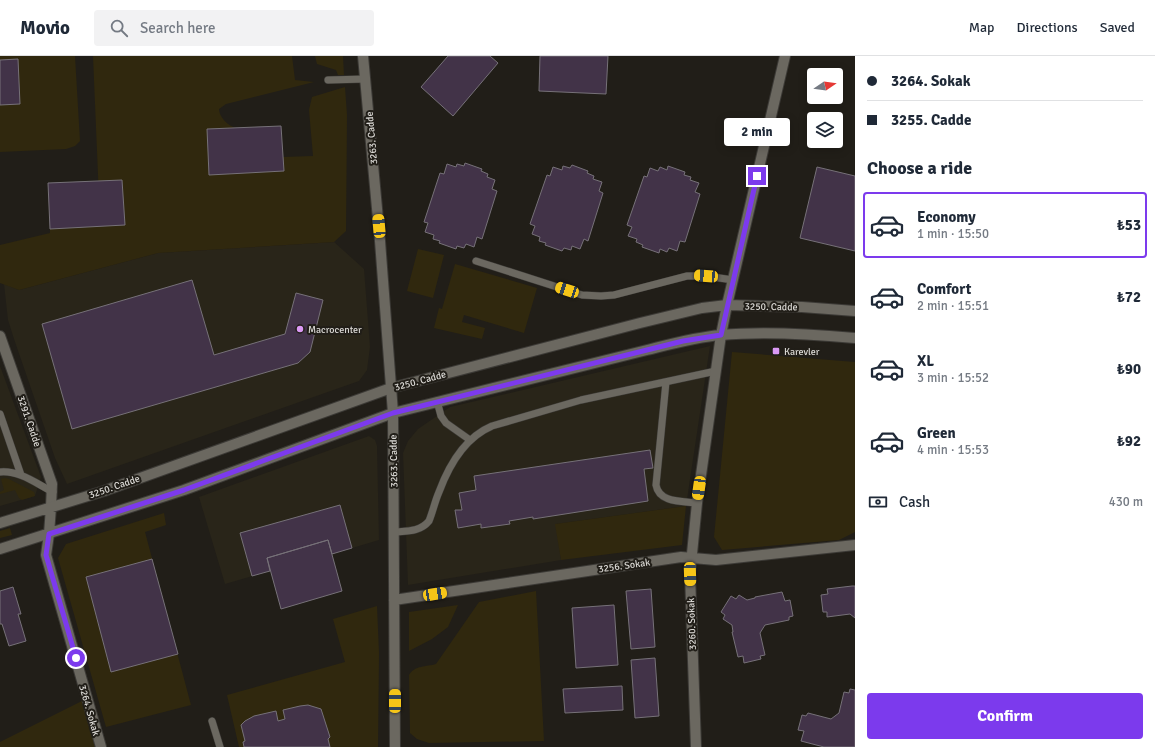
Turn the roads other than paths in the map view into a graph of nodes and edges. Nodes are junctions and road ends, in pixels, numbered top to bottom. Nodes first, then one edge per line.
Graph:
1 (363, 56) edge
2 (785, 56) edge
3 (365, 79) junction
4 (328, 80) dead end
5 (476, 261) dead end
6 (733, 280) junction
7 (727, 305) junction
8 (855, 311) edge
9 (721, 335) junction
10 (0, 336) edge
11 (855, 338) edge
12 (716, 371) junction
13 (666, 382) junction
14 (390, 388) junction
15 (437, 401) junction
16 (393, 413) junction
17 (0, 414) edge
18 (470, 440) junction
19 (0, 472) edge
20 (21, 475) junction
21 (53, 492) junction
22 (697, 503) junction
23 (51, 507) junction
24 (0, 523) edge
25 (394, 532) junction
26 (49, 534) junction
27 (855, 545) edge
28 (0, 549) edge
29 (692, 557) junction
30 (394, 600) junction
31 (212, 721) dead end
32 (101, 747) edge
33 (220, 747) edge
34 (395, 747) edge
35 (696, 747) edge

1 - 3 street, 3263. Cadde
2 - 6 street, 3260. Sokak
3 - 4 lane
3 - 14 street, 3263. Cadde
5 - 6 lane
6 - 7 street, 3260. Sokak
7 - 8 street, 3250. Cadde
7 - 9 street, 3260. Sokak
7 - 14 street, 3250. Cadde
9 - 11 street
9 - 12 street, 3260. Sokak
9 - 15 street
10 - 21 street, 3291. Cadde
12 - 13 lane
12 - 22 street, 3260. Sokak
13 - 18 lane
13 - 22 lane
14 - 16 street, 3263. Cadde
14 - 23 street, 3250. Cadde
15 - 16 street
15 - 18 lane
16 - 25 street, 3263. Cadde
16 - 26 street
17 - 20 lane
18 - 25 lane
19 - 20 lane
20 - 21 lane
21 - 23 street, 3291. Cadde
22 - 29 street, 3260. Sokak
23 - 24 street, 3250. Cadde
23 - 26 street, 3264. Sokak
25 - 30 street, 3263. Cadde
26 - 28 street
26 - 32 street, 3264. Sokak
27 - 29 street, 3256. Sokak
29 - 30 street, 3256. Sokak
29 - 35 street, 3260. Sokak
30 - 34 street, 3263. Cadde
31 - 33 lane

